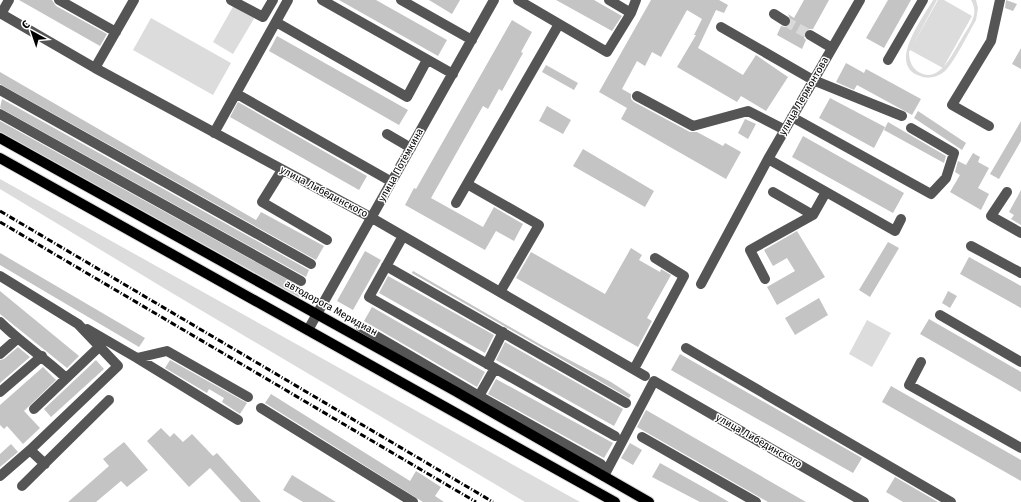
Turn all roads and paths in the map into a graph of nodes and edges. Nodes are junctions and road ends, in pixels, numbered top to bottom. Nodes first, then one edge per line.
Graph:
1 (9, 0) edge
2 (59, 0) edge
3 (134, 0) edge
4 (231, 0) edge
5 (272, 0) edge
6 (288, 0) edge
7 (322, 0) edge
8 (401, 0) edge
9 (494, 0) edge
10 (518, 0) edge
11 (609, 0) edge
12 (636, 0) edge
13 (860, 0) edge
14 (923, 0) edge
15 (1000, 0) edge
16 (0, 13) edge
17 (631, 13) junction
18 (774, 14) dead end
19 (785, 21) tunnel mouth
20 (276, 22) junction
21 (559, 24) junction
22 (721, 27) dead end
23 (116, 32) junction
24 (810, 35) tunnel mouth
25 (472, 40) junction
26 (832, 48) junction
27 (428, 60) junction
28 (888, 60) dead end
29 (95, 68) junction
30 (453, 74) junction
31 (813, 80) junction
32 (0, 91) edge
33 (237, 94) junction
34 (637, 96) dead end
35 (0, 114) edge
36 (792, 116) junction
37 (902, 116) dead end
38 (988, 126) dead end
39 (911, 128) dead end
40 (785, 130) junction
41 (214, 133) junction
42 (387, 134) dead end
43 (0, 138) edge
44 (411, 148) junction
45 (0, 158) edge
46 (768, 159) junction
47 (282, 170) junction
48 (392, 182) junction
49 (466, 184) junction
50 (773, 192) dead end
51 (826, 192) junction
52 (1007, 192) dead end
53 (456, 203) dead end
54 (813, 215) junction
55 (372, 218) junction
56 (901, 219) dead end
57 (1021, 233) edge
58 (403, 236) junction
59 (327, 240) dead end
60 (971, 246) dead end
61 (655, 258) dead end
62 (311, 264) dead end
63 (386, 266) junction
64 (1021, 274) edge
65 (0, 276) edge
66 (765, 279) dead end
67 (301, 281) dead end
68 (700, 284) dead end
69 (500, 292) junction
70 (317, 314) junction
71 (940, 315) dead end
72 (0, 322) edge
73 (78, 324) junction
74 (361, 327) dead end
75 (308, 330) junction
76 (503, 332) junction
77 (17, 339) junction
78 (100, 347) junction
79 (686, 348) dead end
80 (0, 354) edge
81 (42, 356) junction
82 (137, 358) junction
83 (921, 362) dead end
84 (1021, 362) edge
85 (491, 366) junction
86 (634, 369) junction
87 (66, 378) junction
88 (650, 378) junction
89 (0, 392) edge
90 (479, 396) junction
91 (248, 397) dead end
92 (109, 400) dead end
93 (626, 403) dead end
94 (261, 408) dead end
95 (34, 409) dead end
96 (238, 420) dead end
97 (615, 436) dead end
98 (642, 437) dead end
99 (1021, 448) edge
100 (30, 450) junction
101 (45, 464) junction
102 (601, 464) dead end
103 (0, 476) edge
104 (604, 476) junction
105 (22, 486) dead end
106 (412, 502) edge
107 (614, 502) edge
108 (649, 502) edge
109 (756, 502) edge
110 (864, 502) edge
111 (951, 502) edge

1 - 16 street
2 - 23 street
3 - 23 street
4 - 5 street
6 - 20 street
7 - 27 street
8 - 25 street
9 - 25 street, улица Потёмкина
10 - 21 street
11 - 17 street
12 - 17 street
13 - 26 street, улица Лермонтова
14 - 28 street
15 - 38 street
16 - 29 street, улица Либединского
17 - 21 street
18 - 19 street
20 - 27 street
20 - 33 street
21 - 49 street
22 - 31 street
23 - 29 street
24 - 26 street
25 - 30 street, улица Потёмкина
26 - 31 street, улица Лермонтова
27 - 30 street
29 - 41 street, улица Либединского
30 - 44 street, улица Потёмкина
31 - 36 street, улица Лермонтова
31 - 37 street
32 - 62 street
33 - 41 street
33 - 48 street
34 - 40 street
35 - 67 street
36 - 39 street
36 - 40 street, улица Лермонтова
40 - 46 street, улица Лермонтова
41 - 47 street, улица Либединского
42 - 44 street
43 - 70 main road, автодорога Меридиан
44 - 48 street, улица Потёмкина
45 - 75 main road
46 - 51 street
46 - 68 street, улица Лермонтова
47 - 55 street, улица Либединского
47 - 59 street
48 - 55 street, улица Потёмкина
49 - 53 street
49 - 69 street
50 - 54 street
51 - 54 street
51 - 56 street
52 - 57 street
54 - 66 street
55 - 58 street, улица Либединского
55 - 70 street, улица Потёмкина
58 - 63 street
58 - 69 street, улица Либединского
60 - 64 street
61 - 86 street
63 - 76 street
63 - 85 street
65 - 73 street
69 - 86 street, улица Либединского
70 - 75 street, улица Потёмкина
70 - 104 main road, автодорога Меридиан
71 - 84 street
72 - 77 street
73 - 78 street
73 - 82 street
74 - 90 street
75 - 107 main road
76 - 85 street
76 - 93 street
77 - 80 street
77 - 81 street
78 - 87 street
78 - 100 street
79 - 111 street
81 - 87 street
81 - 89 street
82 - 91 street
82 - 96 street
83 - 99 street
85 - 90 street
85 - 97 street
86 - 88 street, улица Либединского
87 - 95 street
88 - 104 street
88 - 110 street, улица Либединского
90 - 102 street
92 - 101 street
94 - 106 street
98 - 109 street
100 - 101 street
100 - 103 street
101 - 105 street
104 - 108 main road, автодорога Меридиан

